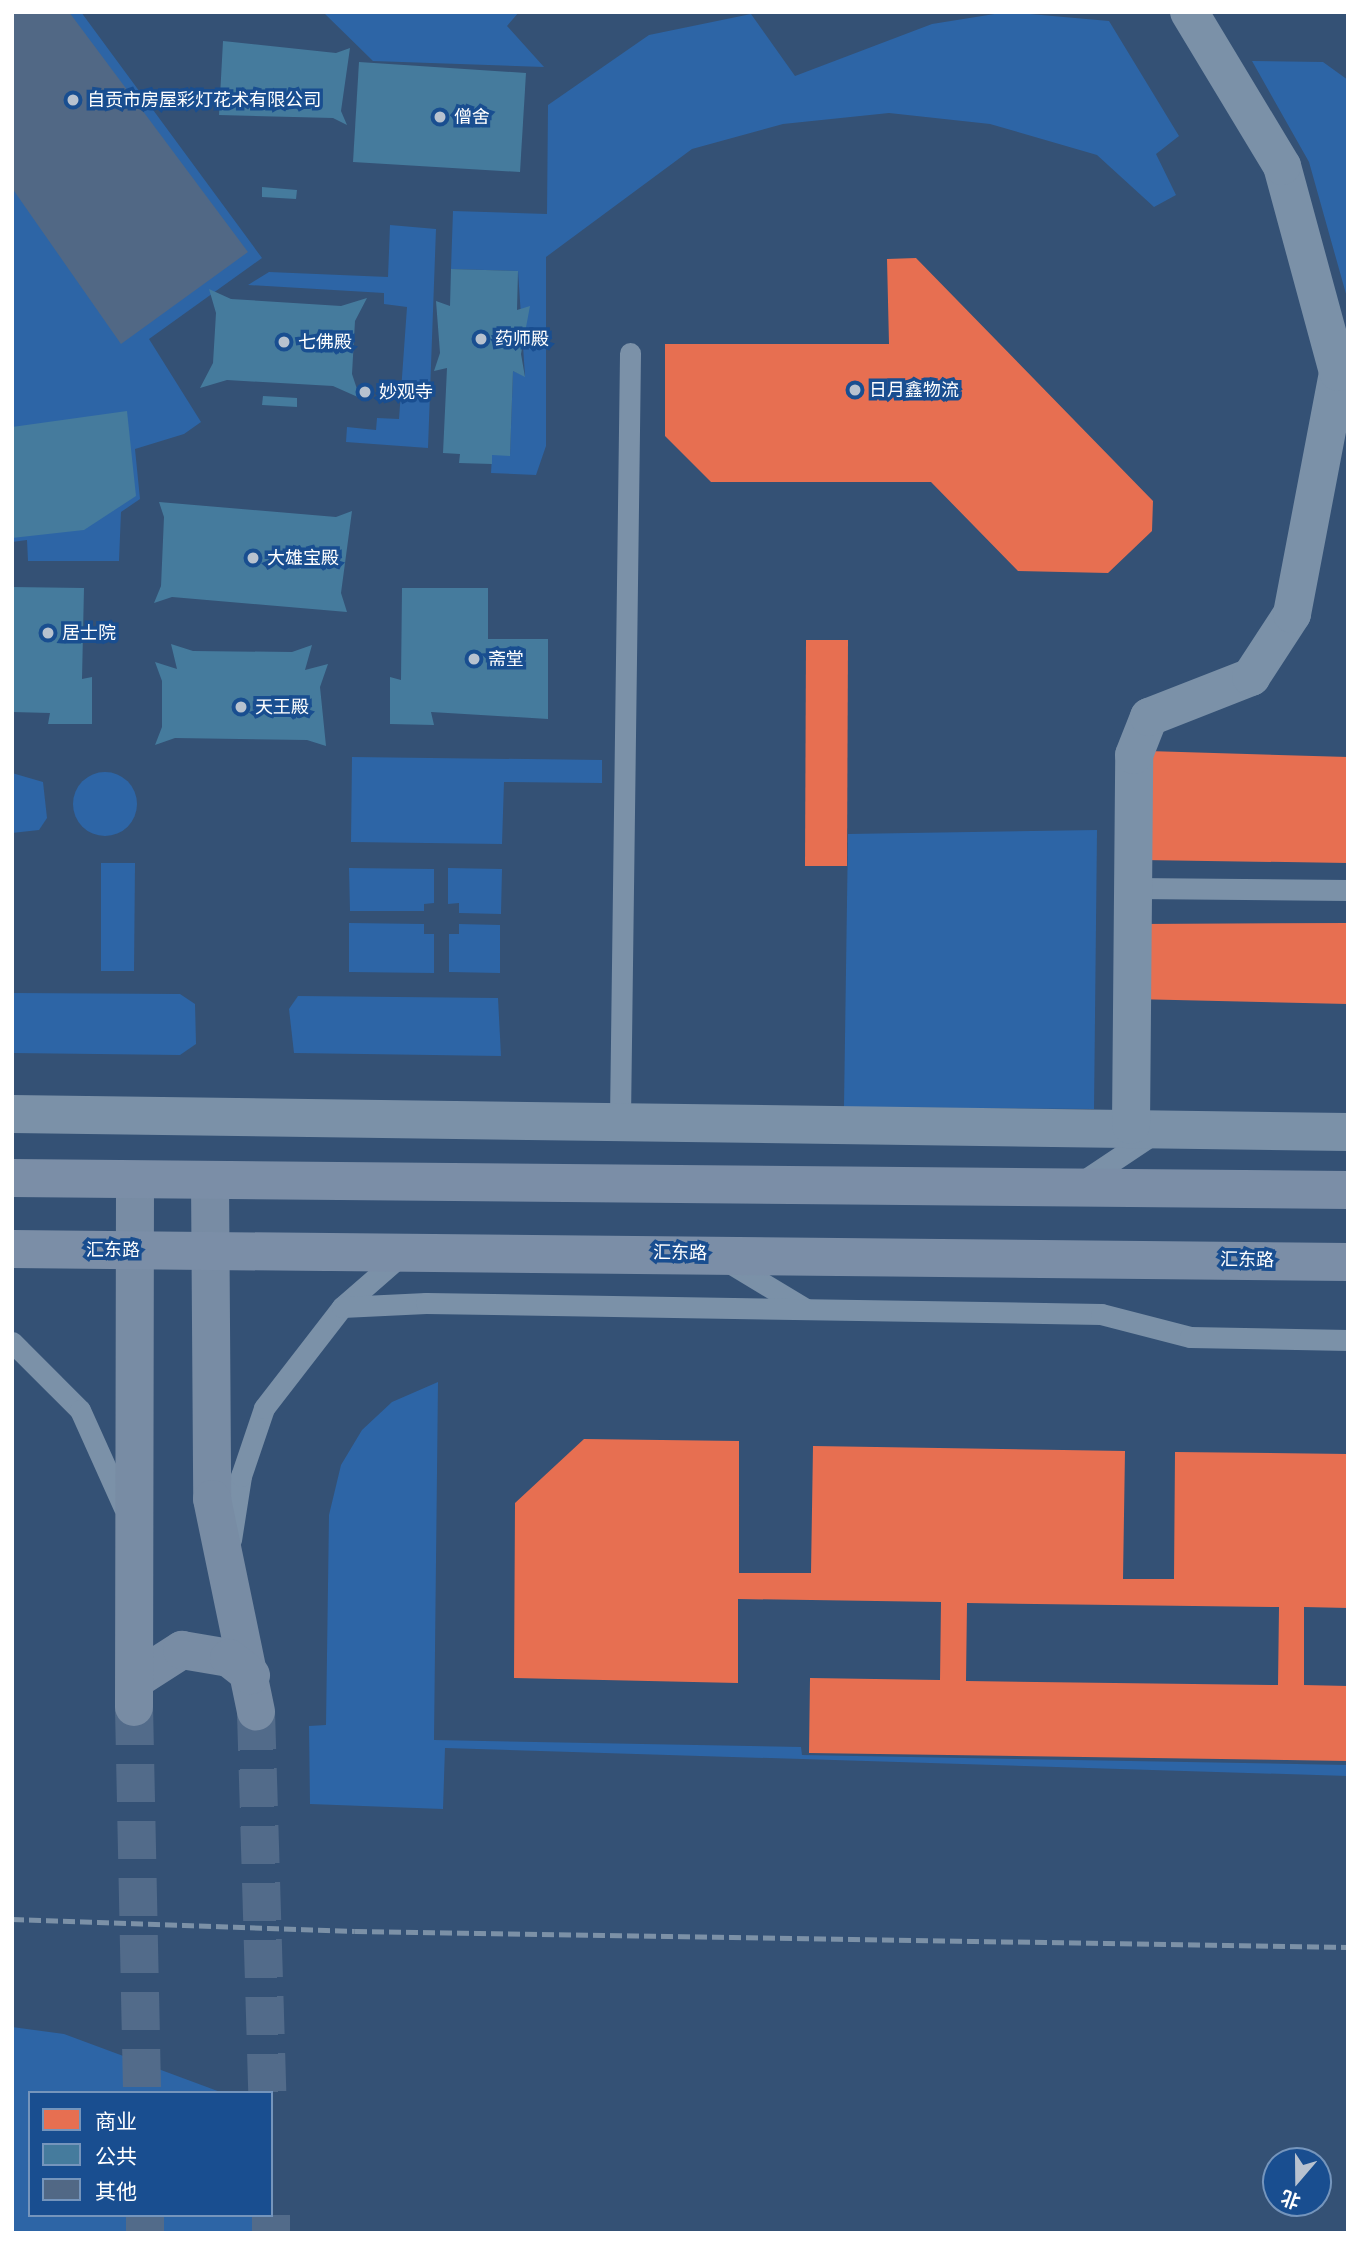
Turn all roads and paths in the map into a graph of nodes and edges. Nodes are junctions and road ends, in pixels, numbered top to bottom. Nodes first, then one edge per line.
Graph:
1 (1189, 12) edge
2 (630, 353) dead end
3 (1133, 888) junction
4 (1348, 890) edge
5 (12, 1114) edge
6 (620, 1118) junction
7 (1148, 1126) junction
8 (1348, 1132) edge
9 (12, 1178) edge
10 (135, 1180) junction
11 (210, 1180) junction
12 (1076, 1186) junction
13 (1348, 1190) edge
14 (12, 1249) edge
15 (212, 1249) junction
16 (408, 1249) junction
17 (137, 1251) junction
18 (715, 1254) junction
19 (1348, 1262) edge
20 (342, 1307) junction
21 (808, 1310) junction
22 (1348, 1340) edge
23 (12, 1342) edge
24 (138, 1549) junction
25 (226, 1569) junction
26 (251, 1675) junction
27 (256, 1712) tunnel mouth

1 - 3 street
2 - 6 lane
3 - 4 lane
3 - 7 street
5 - 6 street
6 - 7 street
7 - 8 street
7 - 12 lane
9 - 10 main road
10 - 11 main road
10 - 17 main road
11 - 12 main road
11 - 15 main road
12 - 13 main road
14 - 17 main road, 汇东路
15 - 16 main road, 汇东路
15 - 17 main road, 汇东路
15 - 25 main road
16 - 18 main road, 汇东路
16 - 20 lane
17 - 24 main road
18 - 19 main road, 汇东路
18 - 21 lane
20 - 21 lane
20 - 25 lane
21 - 22 lane
23 - 24 lane
24 - 26 main road
25 - 26 main road
26 - 27 main road

